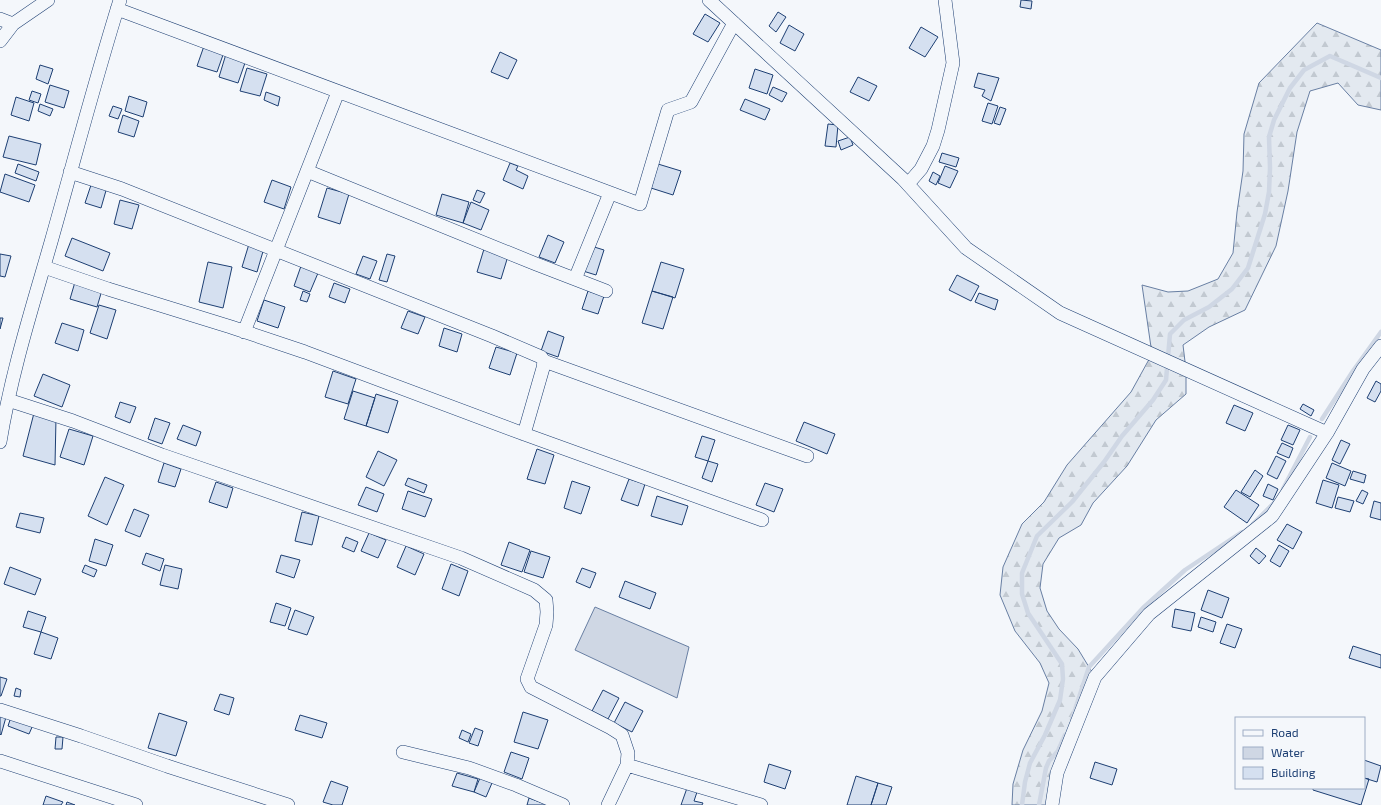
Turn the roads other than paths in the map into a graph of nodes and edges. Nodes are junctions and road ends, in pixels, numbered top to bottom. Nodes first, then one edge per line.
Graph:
1 (48, 0) edge
2 (709, 0) edge
3 (945, 0) edge
4 (118, 5) edge
5 (0, 19) edge
6 (734, 23) junction
7 (13, 24) junction
8 (0, 41) edge
9 (338, 92) junction
10 (307, 171) junction
11 (70, 172) junction
12 (908, 184) junction
13 (610, 193) junction
14 (276, 250) junction
15 (44, 267) junction
16 (575, 279) junction
17 (606, 291) dead end
18 (244, 332) junction
19 (1381, 346) edge
20 (544, 361) junction
21 (8, 400) junction
22 (2, 418) edge
23 (1327, 433) junction
24 (524, 434) junction
25 (0, 442) edge
26 (807, 456) dead end
27 (762, 520) dead end
28 (0, 710) edge
29 (403, 752) dead end
30 (0, 761) edge
31 (627, 765) junction
32 (136, 805) edge
33 (288, 805) edge
34 (563, 805) edge
35 (608, 805) edge
36 (761, 805) edge
37 (1052, 805) edge

1 - 7 street
2 - 6 street
3 - 12 street
4 - 9 street
4 - 11 street
5 - 7 street
6 - 12 street
6 - 13 street
7 - 8 street
9 - 10 street
9 - 13 street
10 - 14 street
10 - 16 street
11 - 14 street
11 - 15 street
12 - 23 street
13 - 16 street
14 - 18 street
14 - 20 street
15 - 18 street
15 - 21 street
16 - 17 street
18 - 24 street
19 - 23 street
20 - 24 street
20 - 26 street
21 - 22 street
21 - 31 street
22 - 25 street
23 - 37 street
24 - 27 street
28 - 33 street
29 - 34 street
30 - 32 street
31 - 35 street
31 - 36 street

